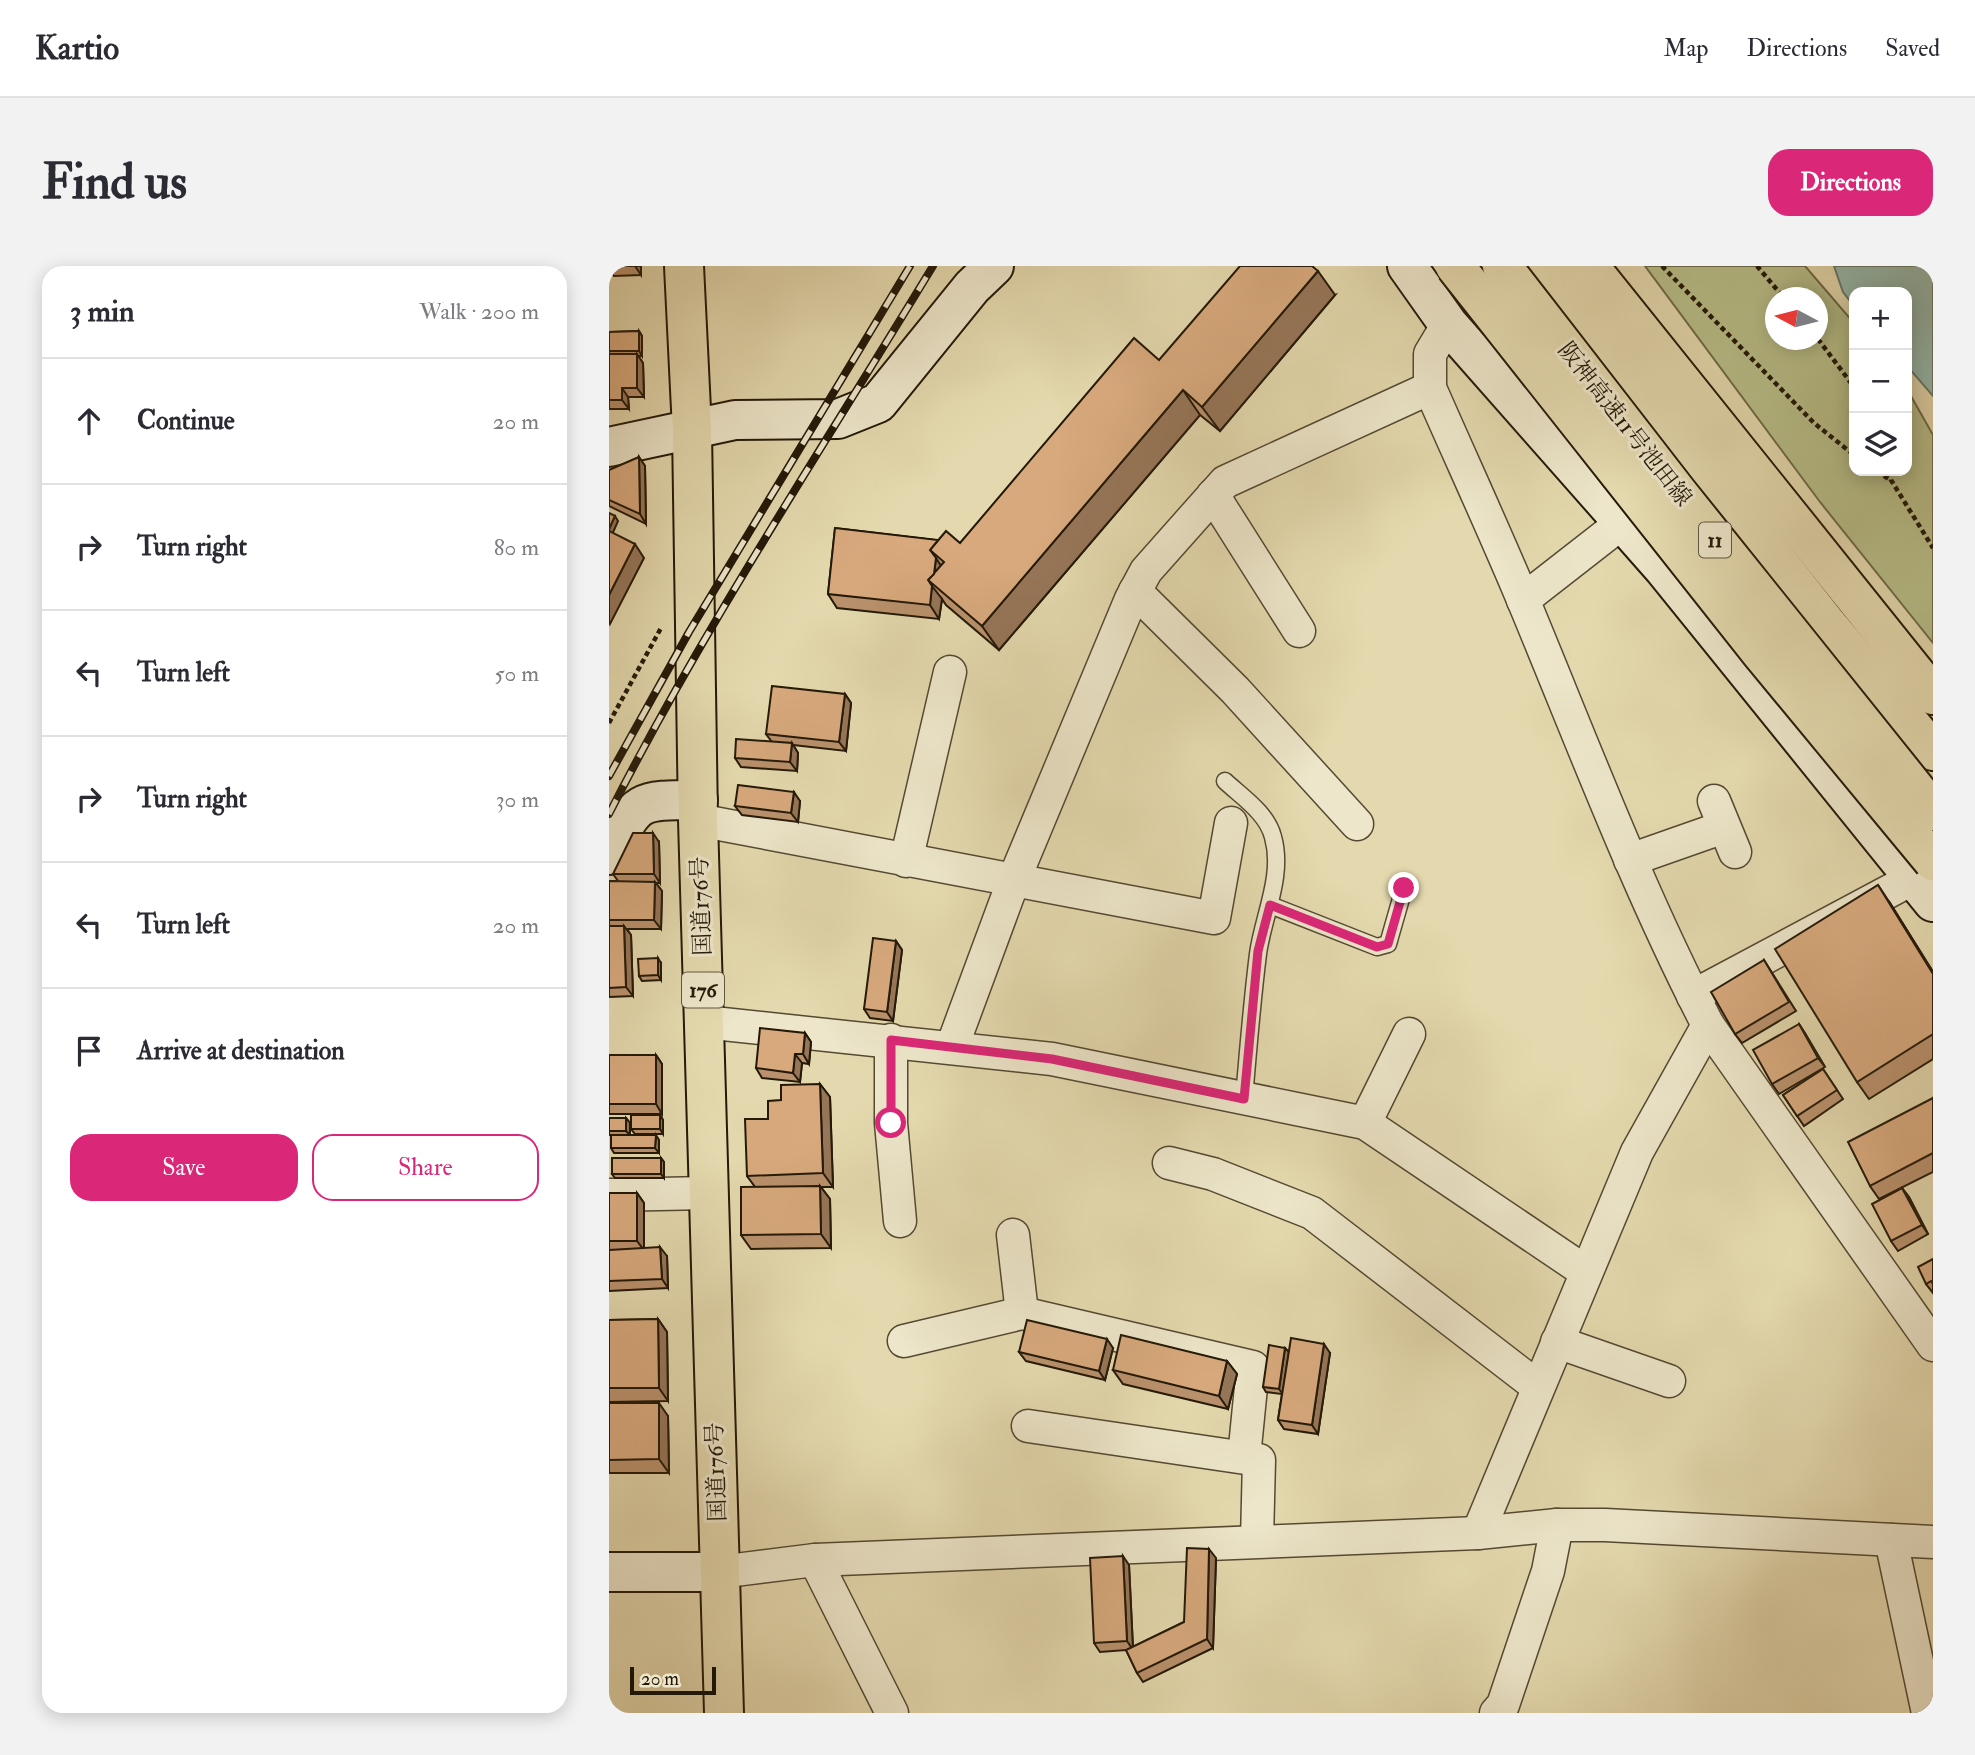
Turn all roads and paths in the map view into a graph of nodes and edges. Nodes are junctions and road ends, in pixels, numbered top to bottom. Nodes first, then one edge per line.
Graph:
1 (684, 266) edge
2 (994, 266) edge
3 (1407, 266) edge
4 (1455, 266) edge
5 (1502, 266) edge
6 (1524, 266) edge
7 (1546, 266) edge
8 (1590, 266) edge
9 (1663, 266) edge
10 (1756, 266) edge
11 (1774, 287) edge
12 (1448, 324) junction
13 (1826, 350) edge
14 (1849, 380) edge
15 (1430, 388) junction
16 (692, 429) junction
17 (609, 447) edge
18 (1849, 451) edge
19 (1885, 476) edge
20 (1891, 476) edge
21 (1891, 480) junction
22 (1213, 495) junction
23 (1625, 523) junction
24 (1933, 548) edge
25 (1135, 591) junction
26 (1523, 600) junction
27 (664, 623) dead end
28 (1299, 631) dead end
29 (950, 671) dead end
30 (1933, 695) edge
31 (609, 723) edge
32 (1933, 751) edge
33 (1225, 781) dead end
34 (698, 810) junction
35 (1933, 811) edge
36 (1231, 823) dead end
37 (1357, 824) dead end
38 (1725, 827) dead end
39 (609, 855) edge
40 (1630, 860) junction
41 (906, 861) junction
42 (1927, 880) edge
43 (1013, 882) junction
44 (1404, 888) dead end
45 (1270, 905) junction
46 (1693, 996) junction
47 (704, 1022) junction
48 (1708, 1025) junction
49 (1409, 1034) dead end
50 (891, 1040) junction
51 (952, 1047) junction
52 (1244, 1099) junction
53 (1365, 1124) junction
54 (1169, 1163) dead end
55 (708, 1193) junction
56 (609, 1195) edge
57 (900, 1221) dead end
58 (1013, 1235) dead end
59 (1586, 1272) junction
60 (1022, 1313) junction
61 (904, 1341) dead end
62 (1557, 1342) junction
63 (1933, 1345) edge
64 (1669, 1381) dead end
65 (1538, 1387) junction
66 (1028, 1426) dead end
67 (1244, 1457) junction
68 (1557, 1525) junction
69 (1478, 1533) junction
70 (1891, 1539) junction
71 (1257, 1540) junction
72 (1933, 1542) edge
73 (815, 1560) junction
74 (609, 1572) edge
75 (719, 1572) junction
76 (1505, 1710) edge
77 (725, 1713) edge
78 (893, 1713) edge
79 (1928, 1713) edge

1 - 16 highway, 国道176号 / 176
2 - 16 street
3 - 12 street
4 - 42 highway, bridge
5 - 35 highway, 阪神高速11号池田線 / 11, bridge
6 - 23 street
7 - 32 highway, 阪神高速11号池田線 / 11
8 - 30 highway
9 - 18 path
10 - 11 path
12 - 15 street
12 - 23 street
13 - 14 path
15 - 22 street
15 - 26 street
16 - 17 street
16 - 34 highway, 国道176号 / 176
19 - 21 path
20 - 21 path
21 - 24 path
22 - 25 street
22 - 28 street
23 - 26 street
23 - 42 street
25 - 37 street
25 - 43 street
26 - 40 street
27 - 31 path
29 - 41 street
33 - 45 lane
34 - 39 street
34 - 41 street
34 - 47 highway, 国道176号 / 176
36 - 43 street
38 - 40 street
40 - 46 street
41 - 43 street
42 - 46 street
43 - 51 street
44 - 45 lane
45 - 52 lane
46 - 48 street
47 - 50 street
47 - 55 highway, 国道176号 / 176
48 - 59 street
48 - 63 street
49 - 53 street
50 - 51 street
50 - 57 street
51 - 52 street
52 - 53 street
53 - 59 street
54 - 65 street
55 - 56 street
55 - 75 highway, 国道176号 / 176
58 - 60 street
59 - 62 street
60 - 61 street
60 - 67 street
62 - 64 street
62 - 65 street
65 - 69 street
66 - 67 street
67 - 71 street
68 - 69 street
68 - 70 street
68 - 76 street
69 - 71 street
70 - 72 street
70 - 79 street
71 - 73 street
73 - 75 street
73 - 78 street
74 - 75 street
75 - 77 highway, 国道176号 / 176

